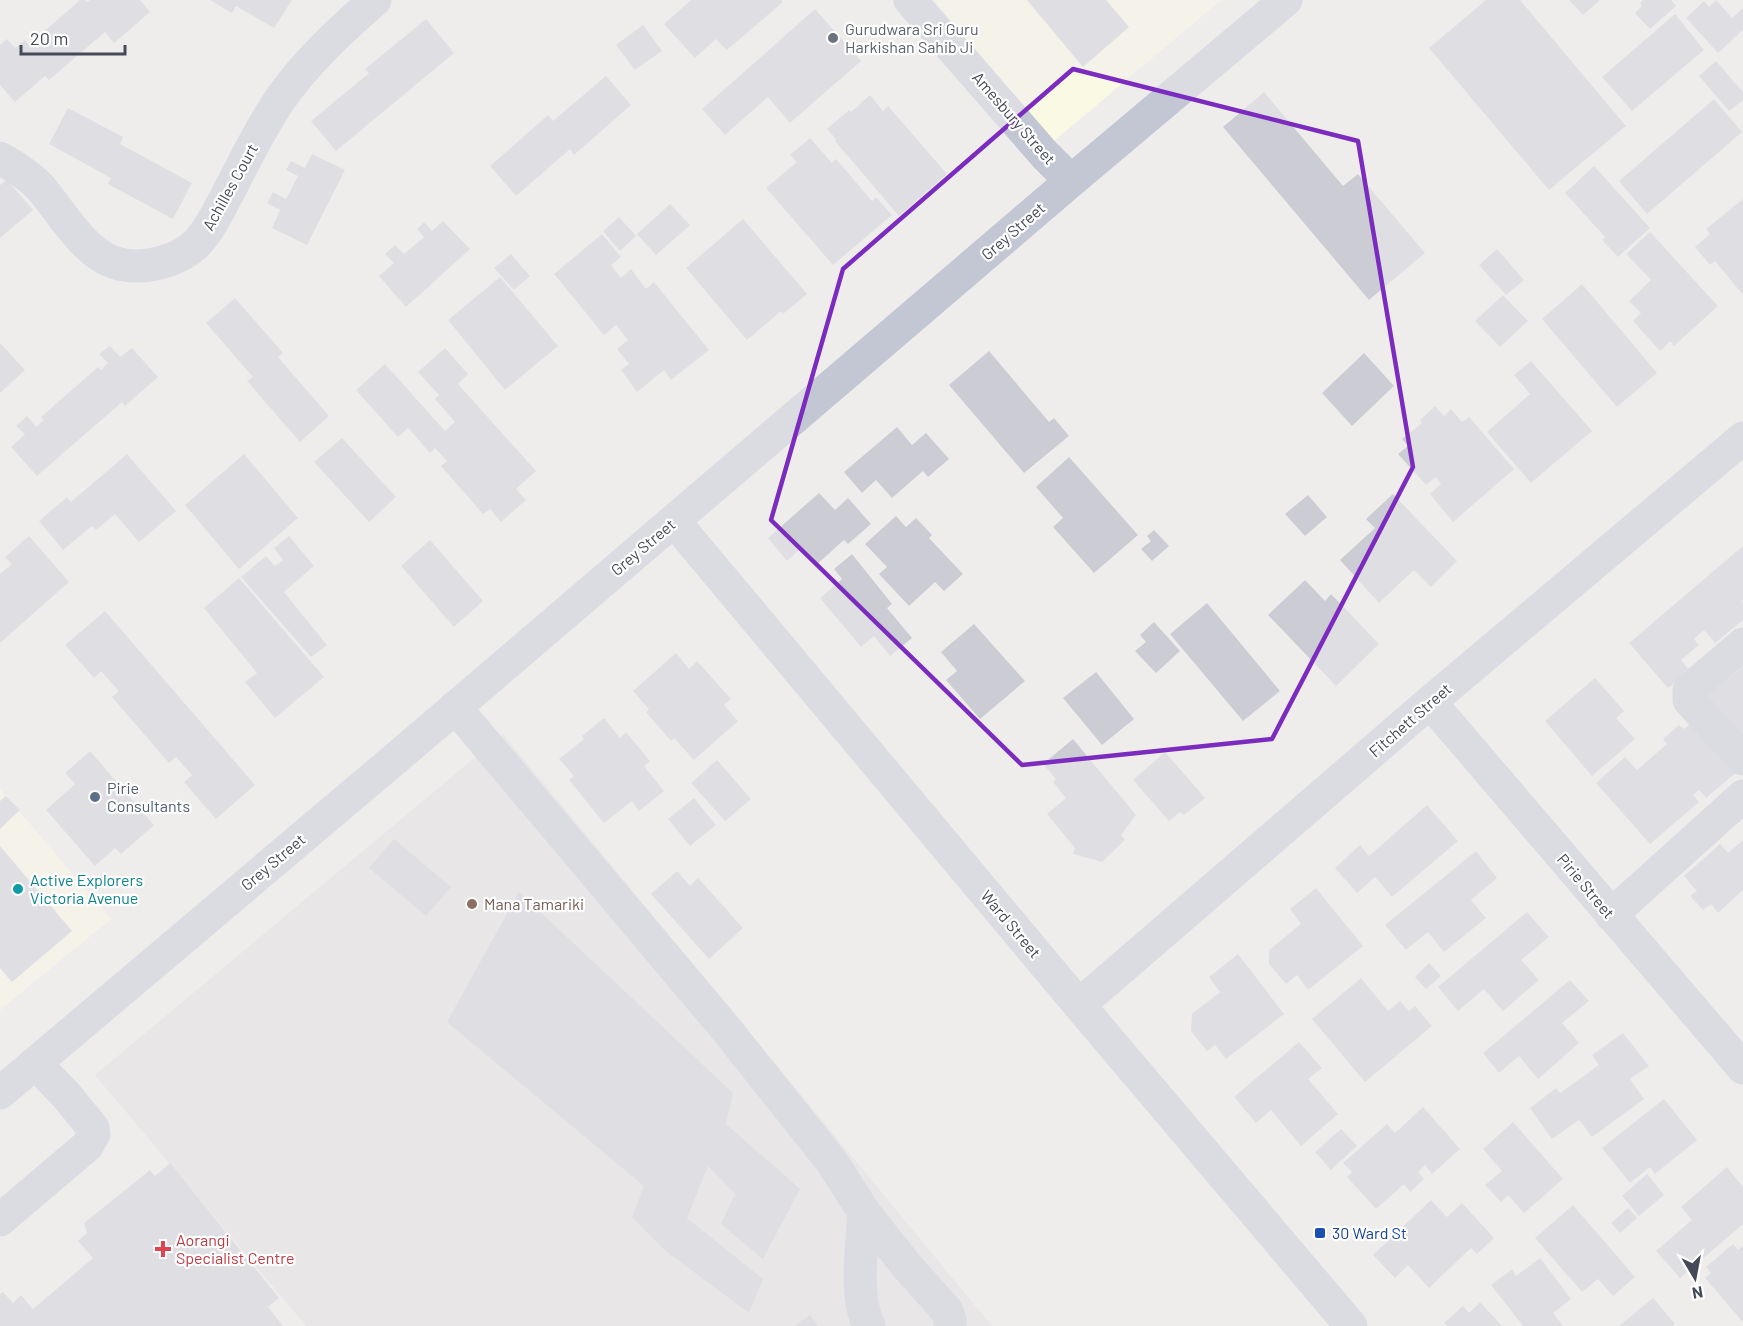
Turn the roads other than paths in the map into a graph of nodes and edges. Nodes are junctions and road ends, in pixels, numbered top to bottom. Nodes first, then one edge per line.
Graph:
1 (375, 0) edge
2 (910, 0) edge
3 (1286, 0) edge
4 (0, 158) edge
5 (1071, 181) junction
6 (1743, 438) edge
7 (674, 521) junction
8 (1743, 644) edge
9 (1430, 702) junction
10 (455, 707) junction
11 (1743, 759) edge
12 (1743, 796) edge
13 (1611, 915) junction
14 (1079, 1005) junction
15 (35, 1063) junction
16 (1743, 1068) edge
17 (0, 1093) edge
18 (864, 1212) junction
19 (0, 1220) edge
20 (869, 1326) edge
21 (950, 1326) edge
22 (1351, 1326) edge

1 - 4 street, Achilles Court
2 - 5 street, Amesbury Street
3 - 5 street, Grey Street
5 - 7 street, Grey Street
6 - 9 street, Fitchett Street
7 - 10 street, Grey Street
7 - 14 street, Ward Street
8 - 11 street
9 - 13 street, Pirie Street
9 - 14 street, Fitchett Street
10 - 15 street, Grey Street
10 - 18 street
12 - 13 street
13 - 16 street, Pirie Street
14 - 22 street, Ward Street
15 - 17 street, Grey Street
15 - 19 street
18 - 20 street
18 - 21 street

